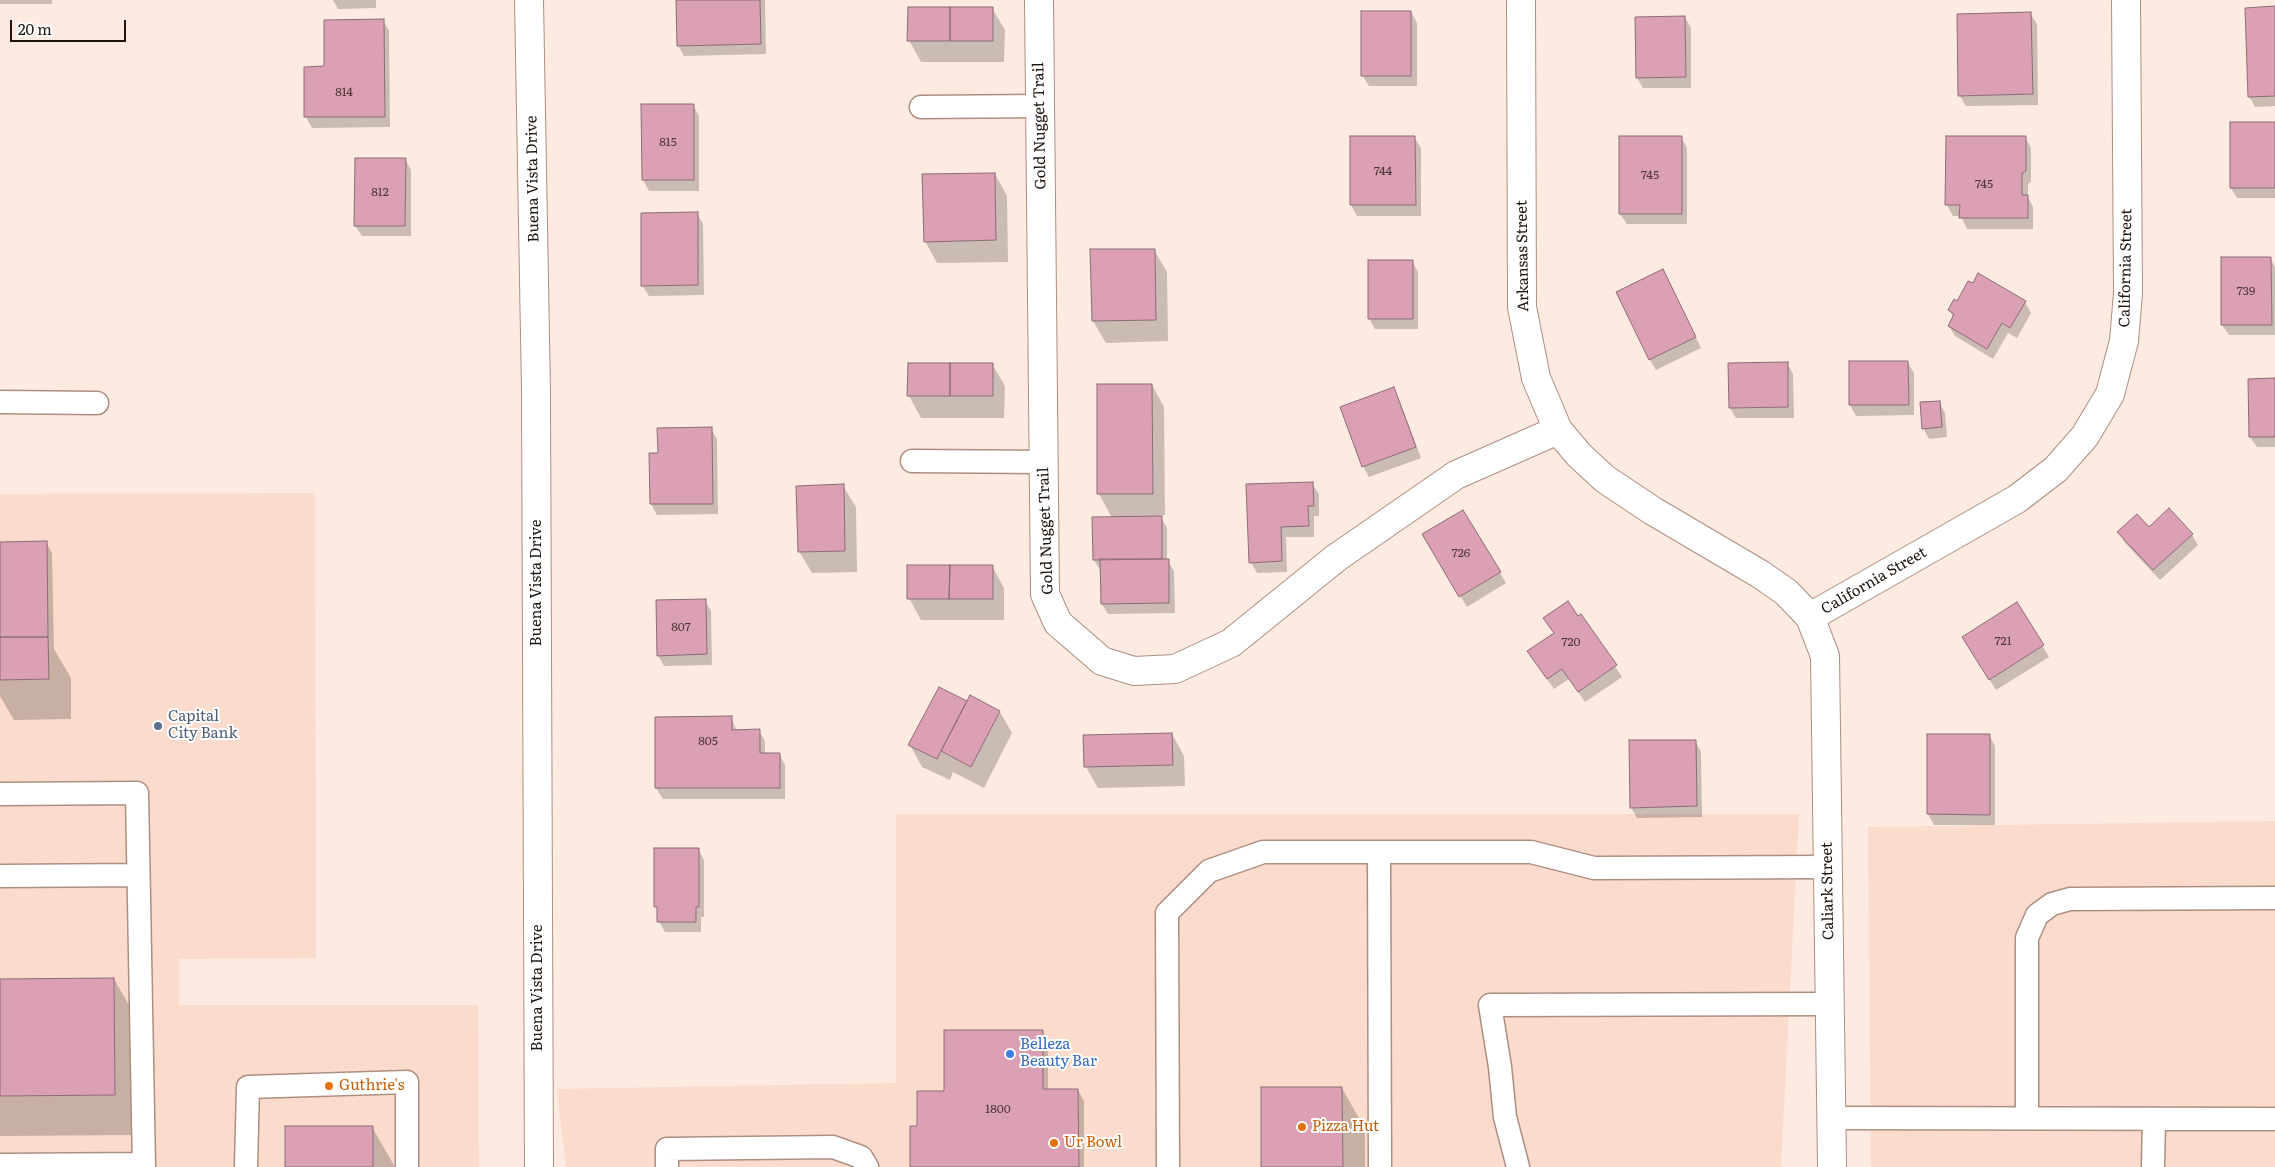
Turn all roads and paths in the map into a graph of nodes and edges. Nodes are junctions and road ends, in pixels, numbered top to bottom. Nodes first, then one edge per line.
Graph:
1 (529, 0) edge
2 (1039, 0) edge
3 (1521, 0) edge
4 (2126, 0) edge
5 (1040, 106) junction
6 (921, 107) dead end
7 (0, 402) edge
8 (98, 403) dead end
9 (1558, 430) junction
10 (912, 461) dead end
11 (1044, 462) junction
12 (1810, 617) junction
13 (0, 794) edge
14 (1379, 852) junction
15 (1827, 867) junction
16 (138, 875) junction
17 (0, 876) edge
18 (2275, 898) edge
19 (1829, 1004) junction
20 (1831, 1118) junction
21 (2027, 1118) junction
22 (2154, 1119) junction
23 (2275, 1119) edge
24 (668, 1158) edge
25 (0, 1165) edge
26 (144, 1165) edge
27 (67, 1166) edge
28 (246, 1167) edge
29 (407, 1167) edge
30 (539, 1167) edge
31 (867, 1167) edge
32 (1168, 1167) edge
33 (1380, 1167) edge
34 (1518, 1167) edge
35 (1832, 1167) edge
36 (2153, 1167) edge

1 - 30 street, Buena Vista Drive
2 - 5 street, Gold Nugget Trail
3 - 9 street, Arkansas Street
4 - 12 street, California Street
5 - 6 lane
5 - 11 street, Gold Nugget Trail
7 - 8 lane
9 - 11 street, Gold Nugget Trail
9 - 12 street, Arkansas Street
10 - 11 lane
12 - 15 street, Caliark Street
13 - 16 lane
14 - 15 lane
14 - 32 lane
14 - 33 lane
15 - 19 street, Caliark Street
16 - 17 lane
16 - 26 lane
18 - 21 lane
19 - 20 street, Caliark Street
19 - 34 lane
20 - 21 lane
20 - 35 street, Caliark Street
21 - 22 lane
22 - 23 lane
22 - 36 lane
24 - 31 lane
25 - 27 lane
26 - 27 lane
28 - 29 lane

